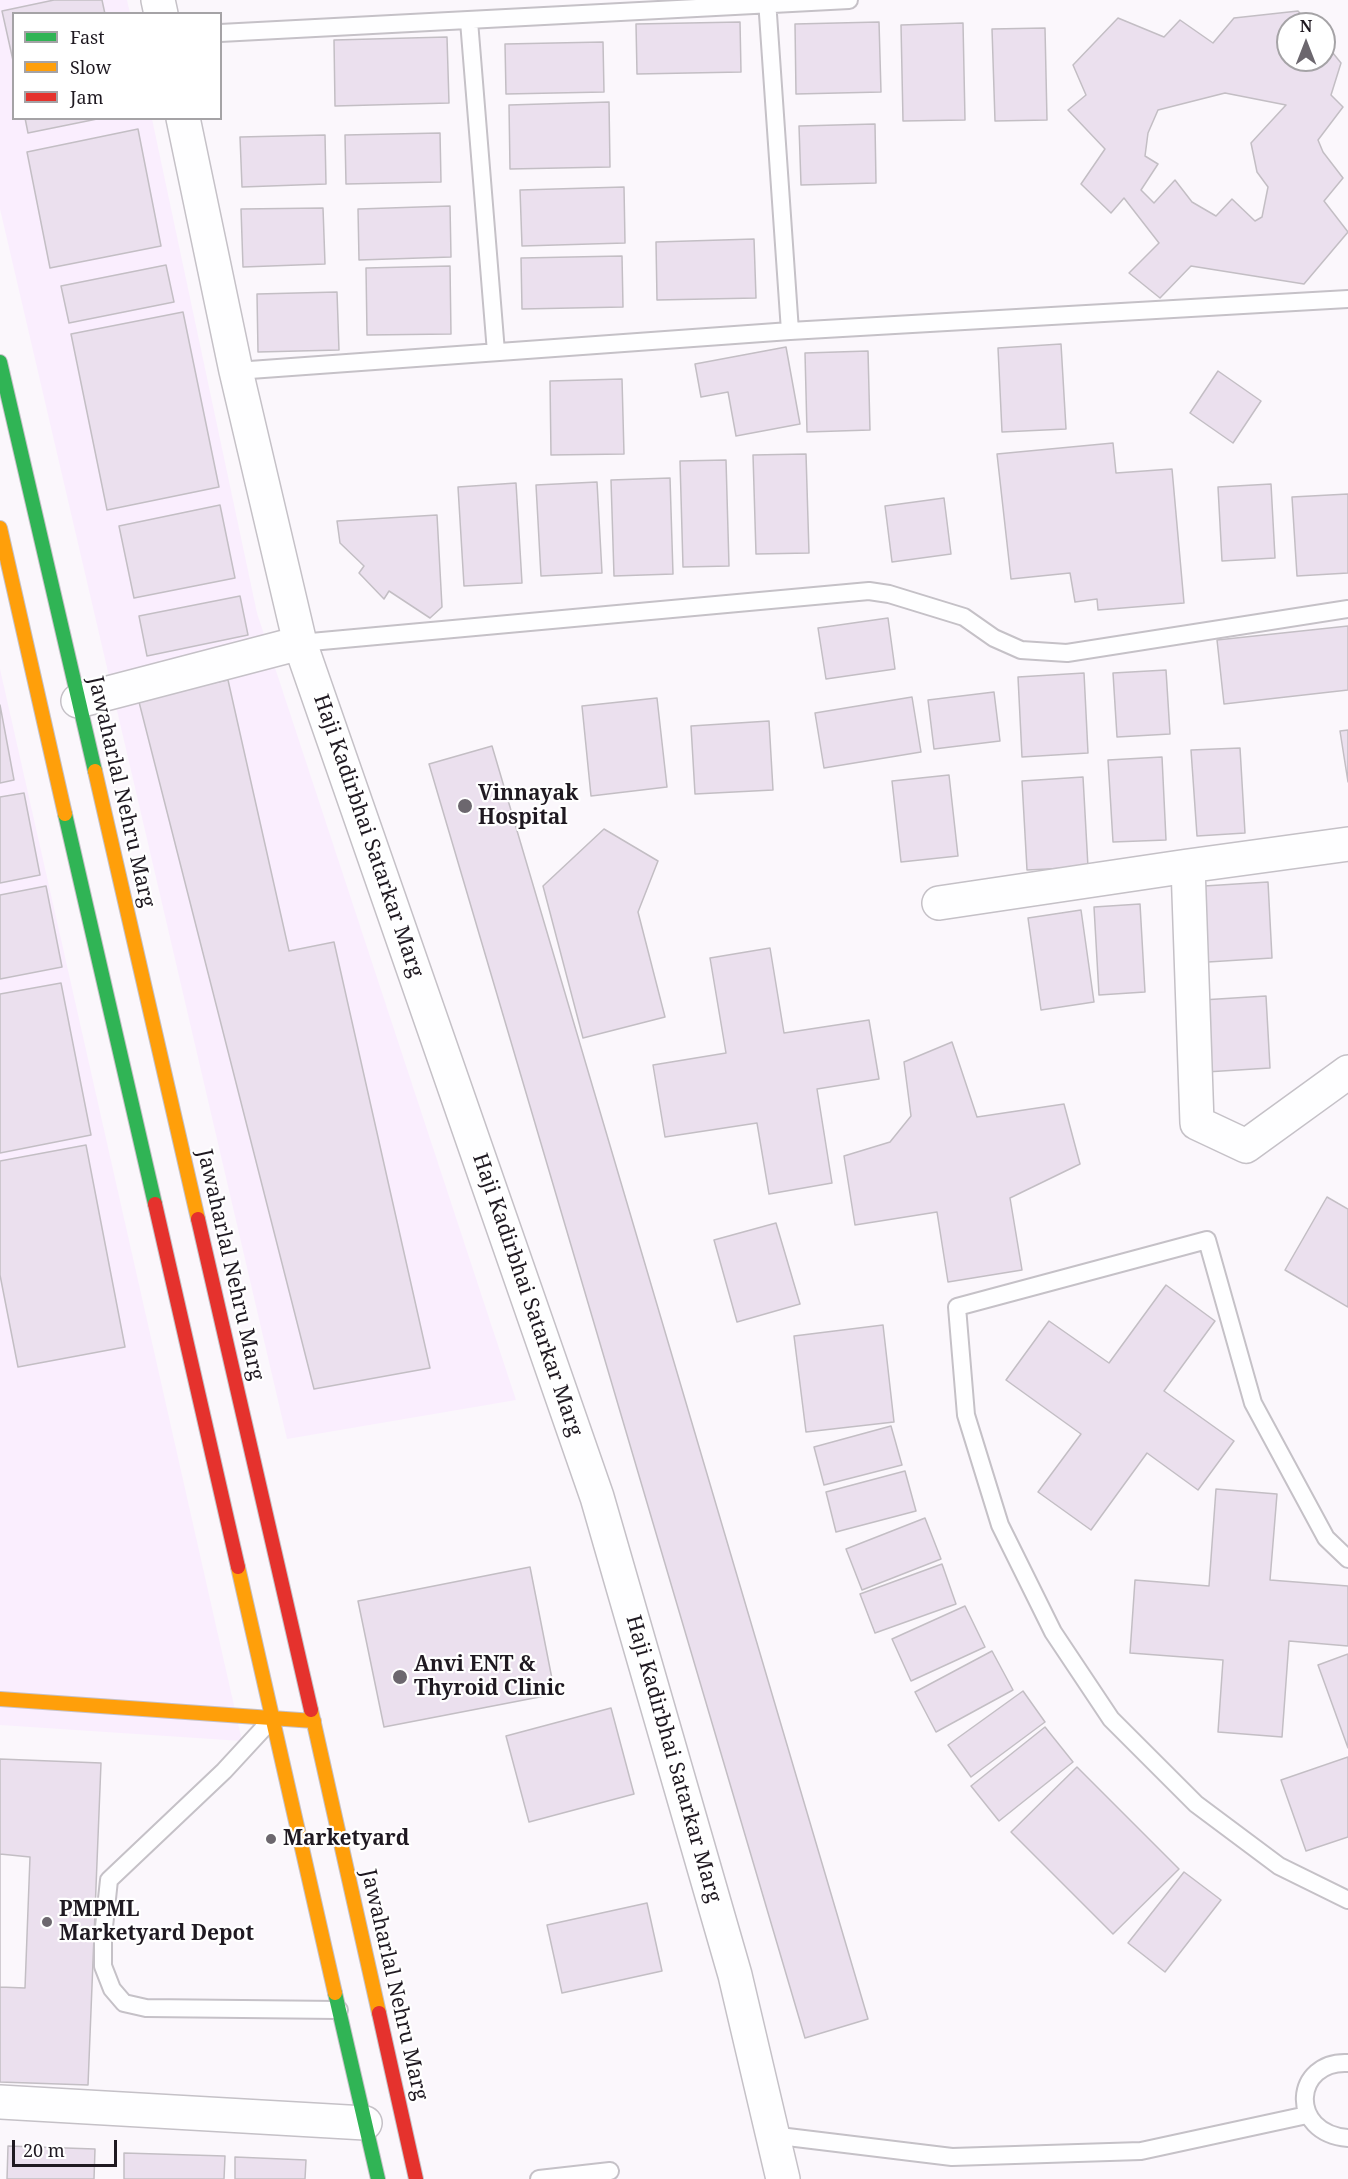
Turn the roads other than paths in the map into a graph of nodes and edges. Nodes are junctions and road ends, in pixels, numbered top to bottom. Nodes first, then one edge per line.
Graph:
1 (849, 0) edge
2 (768, 3) edge
3 (470, 21) junction
4 (222, 33) edge
5 (183, 120) edge
6 (1348, 299) edge
7 (790, 331) junction
8 (496, 352) junction
9 (0, 362) edge
10 (236, 371) junction
11 (0, 528) edge
12 (1348, 609) edge
13 (300, 643) junction
14 (78, 701) junction
15 (1348, 844) edge
16 (1188, 866) junction
17 (939, 903) dead end
18 (1348, 1072) edge
19 (1348, 1559) edge
20 (0, 1699) edge
21 (273, 1718) junction
22 (314, 1721) junction
23 (1348, 1900) edge
24 (339, 2010) junction
25 (1348, 2063) edge
26 (0, 2102) edge
27 (1307, 2115) junction
28 (365, 2123) junction
29 (771, 2135) junction
30 (1348, 2138) edge
31 (610, 2171) dead end
32 (378, 2179) edge
33 (416, 2179) edge
34 (539, 2179) edge
35 (783, 2179) edge

1 - 2 lane
2 - 3 lane
2 - 7 lane
3 - 4 lane
3 - 8 lane
5 - 10 street, Haji Kadirbhai Satarkar Marg
6 - 7 lane
7 - 8 lane
8 - 10 lane
9 - 14 main road, Jawaharlal Nehru Marg
10 - 13 street, Haji Kadirbhai Satarkar Marg
11 - 21 main road
12 - 13 lane
13 - 14 street
13 - 29 street, Haji Kadirbhai Satarkar Marg
14 - 22 main road, Jawaharlal Nehru Marg
15 - 16 street
16 - 17 street
16 - 18 street
19 - 23 lane
20 - 21 main road
21 - 22 main road
21 - 24 main road
21 - 24 lane
22 - 33 main road, Jawaharlal Nehru Marg
24 - 28 main road
25 - 27 lane
26 - 28 street
27 - 29 lane
27 - 30 lane
28 - 32 main road
29 - 35 street, Haji Kadirbhai Satarkar Marg
31 - 34 lane

